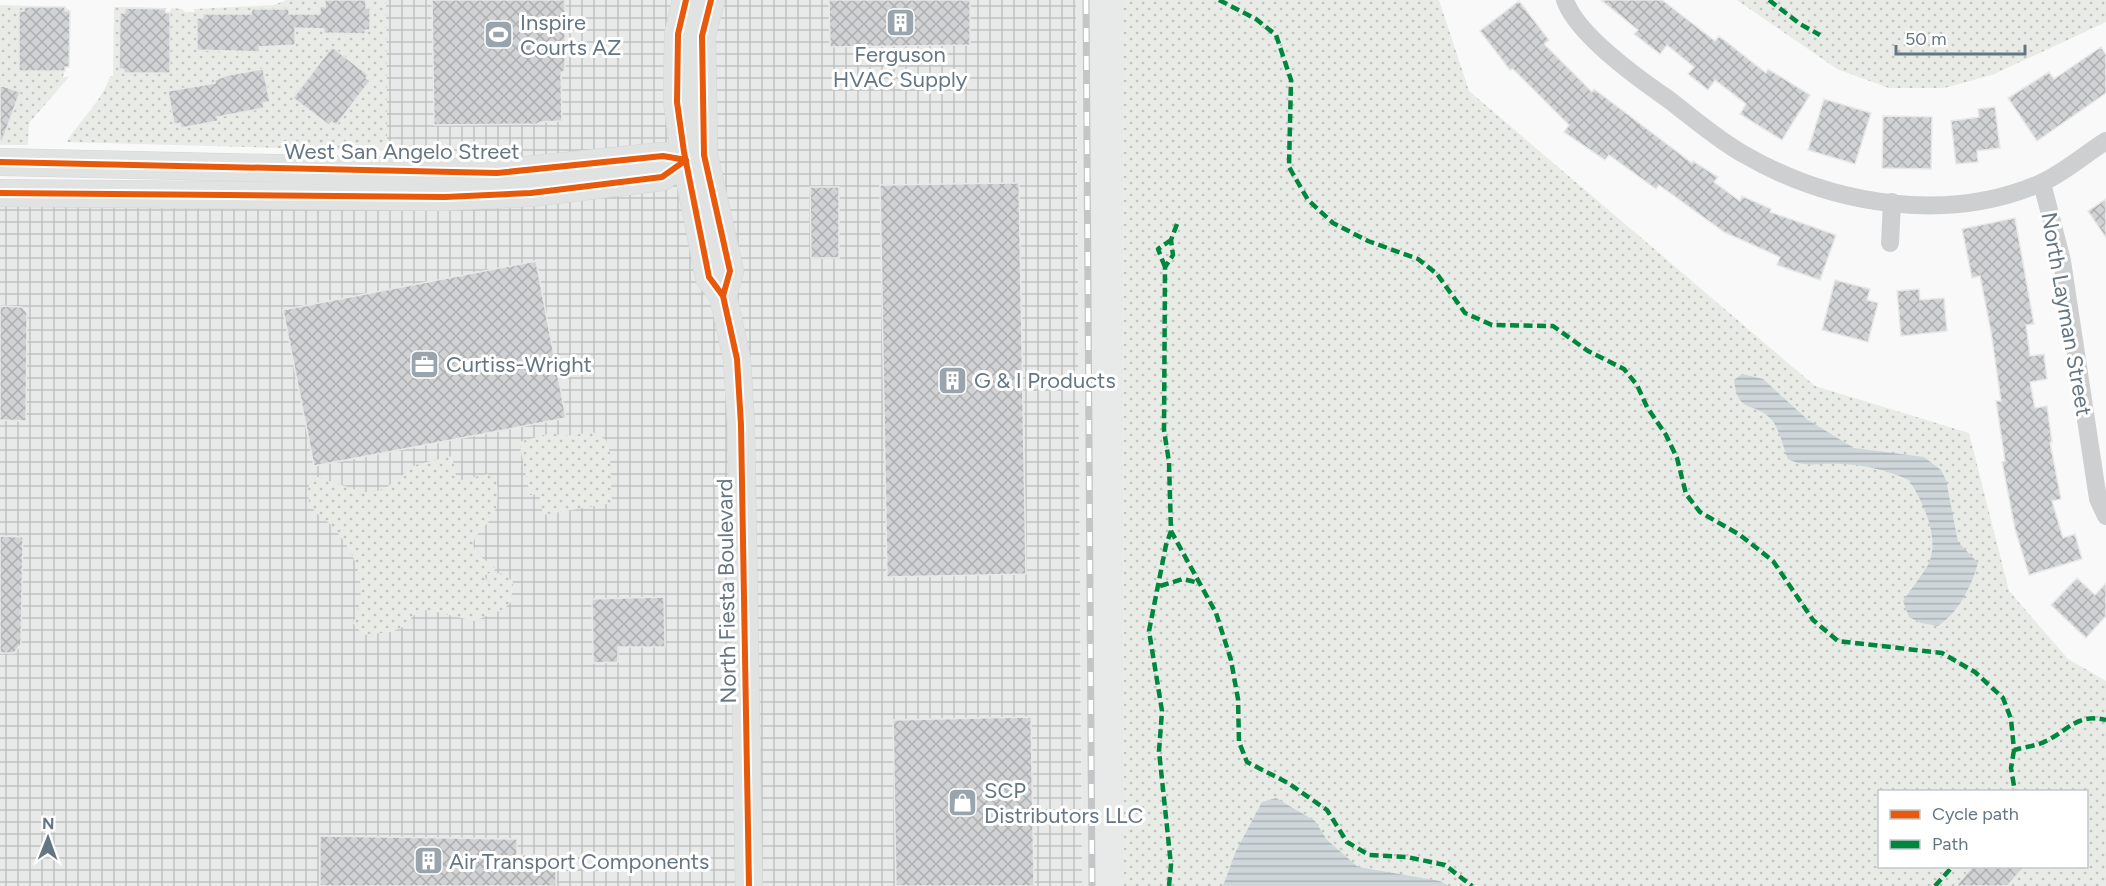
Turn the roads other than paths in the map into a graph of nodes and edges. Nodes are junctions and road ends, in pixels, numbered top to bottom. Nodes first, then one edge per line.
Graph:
1 (686, 0) edge
2 (711, 0) edge
3 (1565, 0) edge
4 (2106, 141) edge
5 (695, 157) junction
6 (0, 162) edge
7 (2042, 183) junction
8 (0, 193) edge
9 (1892, 202) junction
10 (1890, 243) dead end
11 (2106, 516) edge
12 (749, 886) edge

1 - 5 street, North Fiesta Boulevard
2 - 5 street, North Fiesta Boulevard
3 - 9 street
4 - 7 street
5 - 6 street, West San Angelo Street
5 - 8 street, West San Angelo Street
5 - 12 street, North Fiesta Boulevard
7 - 9 street
7 - 11 street, North Layman Street
9 - 10 street

